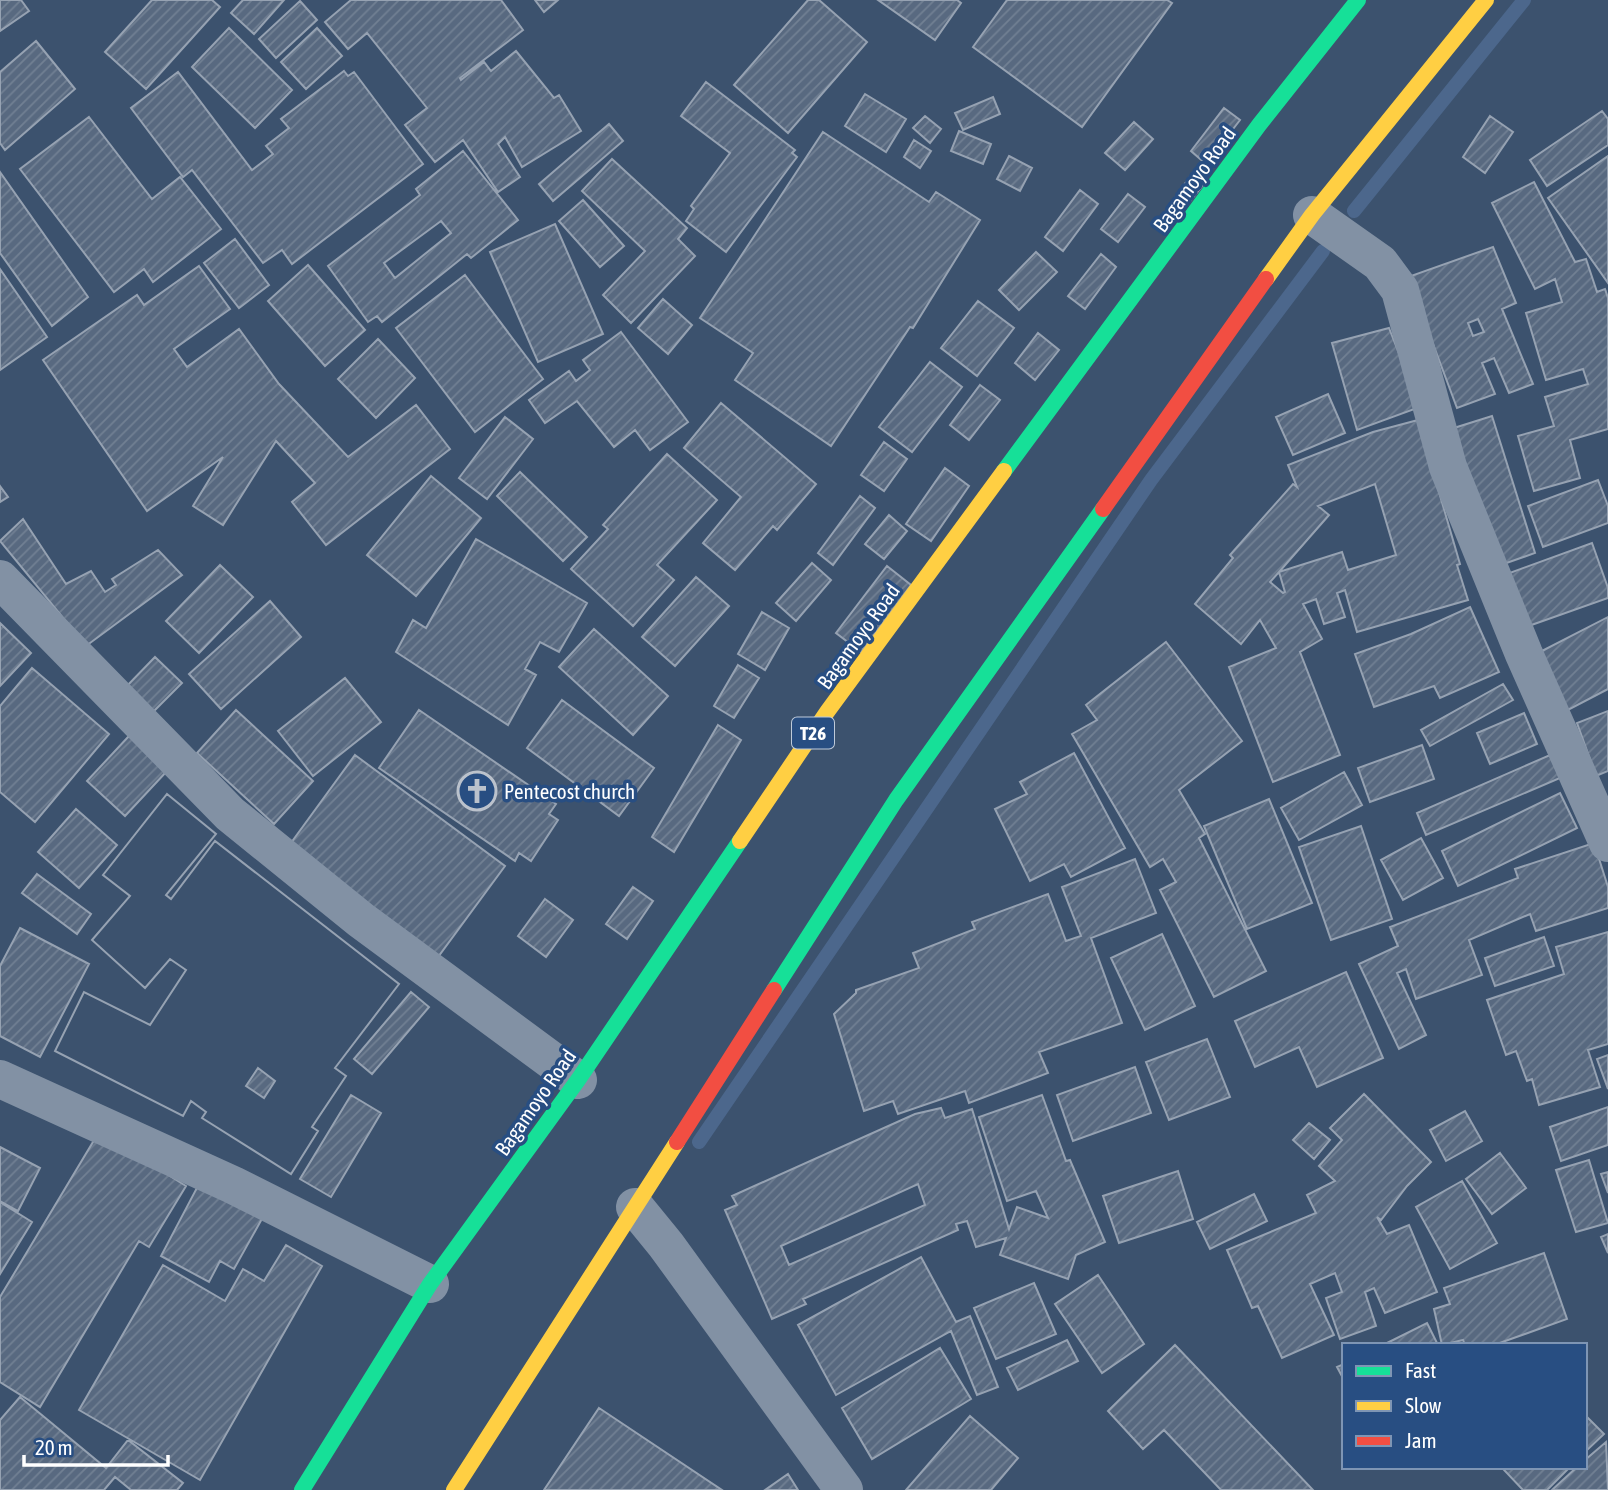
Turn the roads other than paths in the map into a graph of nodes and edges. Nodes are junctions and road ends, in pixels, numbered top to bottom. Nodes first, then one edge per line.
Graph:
1 (1358, 0) edge
2 (1486, 0) edge
3 (1312, 215) junction
4 (0, 579) edge
5 (1608, 843) edge
6 (0, 1079) edge
7 (578, 1080) junction
8 (635, 1207) junction
9 (430, 1284) junction
10 (302, 1490) edge
11 (453, 1490) edge
12 (844, 1490) edge

1 - 7 highway, Bagamoyo Road / T26
2 - 3 highway
3 - 5 street
3 - 8 highway
4 - 7 street
6 - 9 street
7 - 9 highway, Bagamoyo Road / T26
8 - 11 highway
8 - 12 street
9 - 10 highway, Bagamoyo Road / T26

